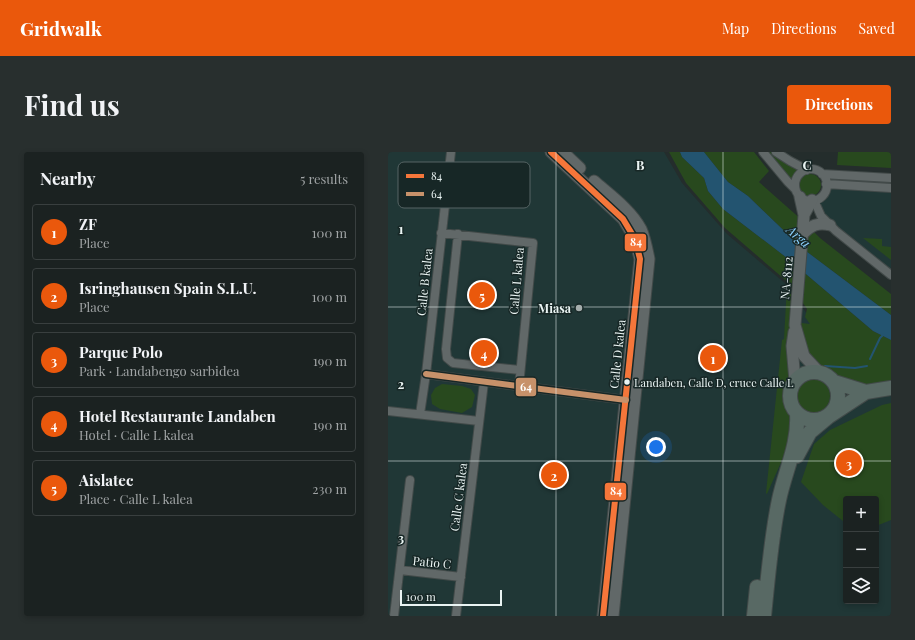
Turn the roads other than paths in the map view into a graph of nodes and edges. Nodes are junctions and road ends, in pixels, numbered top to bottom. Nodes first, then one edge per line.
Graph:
1 (451, 152) edge
2 (551, 152) edge
3 (562, 152) edge
4 (763, 152) edge
5 (776, 152) edge
6 (450, 162) edge
7 (807, 170) junction
8 (822, 174) junction
9 (891, 178) edge
10 (826, 184) junction
11 (891, 188) edge
12 (798, 192) junction
13 (813, 200) junction
14 (444, 208) edge
15 (804, 215) junction
16 (830, 225) junction
17 (441, 233) junction
18 (458, 234) junction
19 (802, 235) junction
20 (891, 275) edge
21 (795, 324) junction
22 (639, 360) junction
23 (520, 370) junction
24 (819, 372) junction
25 (426, 374) junction
26 (484, 382) junction
27 (795, 382) junction
28 (834, 382) junction
29 (519, 386) junction
30 (891, 388) edge
31 (866, 392) junction
32 (626, 400) junction
33 (388, 410) edge
34 (420, 414) junction
35 (797, 414) junction
36 (828, 417) junction
37 (479, 421) junction
38 (631, 439) junction
39 (795, 453) junction
40 (410, 480) dead end
41 (400, 570) junction
42 (461, 577) junction
43 (394, 616) edge
44 (456, 616) edge
45 (603, 616) edge
46 (613, 616) edge
47 (754, 616) edge
48 (764, 616) edge
49 (773, 616) edge

1 - 6 street, Calle B kalea
2 - 32 street, Calle D kalea
3 - 22 street, Calle D kalea
4 - 12 street
5 - 7 street
7 - 8 street
7 - 12 street
8 - 9 street
8 - 10 street
10 - 11 street
10 - 13 street
12 - 13 street
12 - 15 street, NA-8112 / NA-8112
13 - 15 street, NA-8112 / NA-8112
13 - 16 street
14 - 17 street, Calle B kalea
15 - 19 street, NA-8112 / NA-8112
16 - 19 street
16 - 20 street
17 - 18 street, Calle L kalea
17 - 25 street, Calle B kalea
18 - 23 street
18 - 23 street, Calle L kalea
19 - 21 street, NA-8112 / NA-8112
21 - 24 street, NA-8112
21 - 27 street, NA-8112 / NA-8112
22 - 32 street
22 - 38 street, Calle D kalea
23 - 29 street, Calle L kalea
24 - 27 highway
24 - 28 highway
25 - 26 street
25 - 34 street, Calle B kalea
26 - 29 street
26 - 37 street, Calle C kalea
27 - 35 highway
28 - 31 highway
28 - 36 highway
29 - 32 street
30 - 31 highway
31 - 36 highway
32 - 38 street
32 - 45 street, Calle D kalea
33 - 34 street
34 - 37 street
35 - 36 highway
35 - 39 highway
36 - 39 highway
37 - 42 street, Calle C kalea
38 - 46 street, Calle D kalea
39 - 47 highway
39 - 48 highway
39 - 49 highway
40 - 41 street, Patio C
41 - 42 street, Patio C
41 - 43 street, Patio C
42 - 44 street, Calle C kalea

